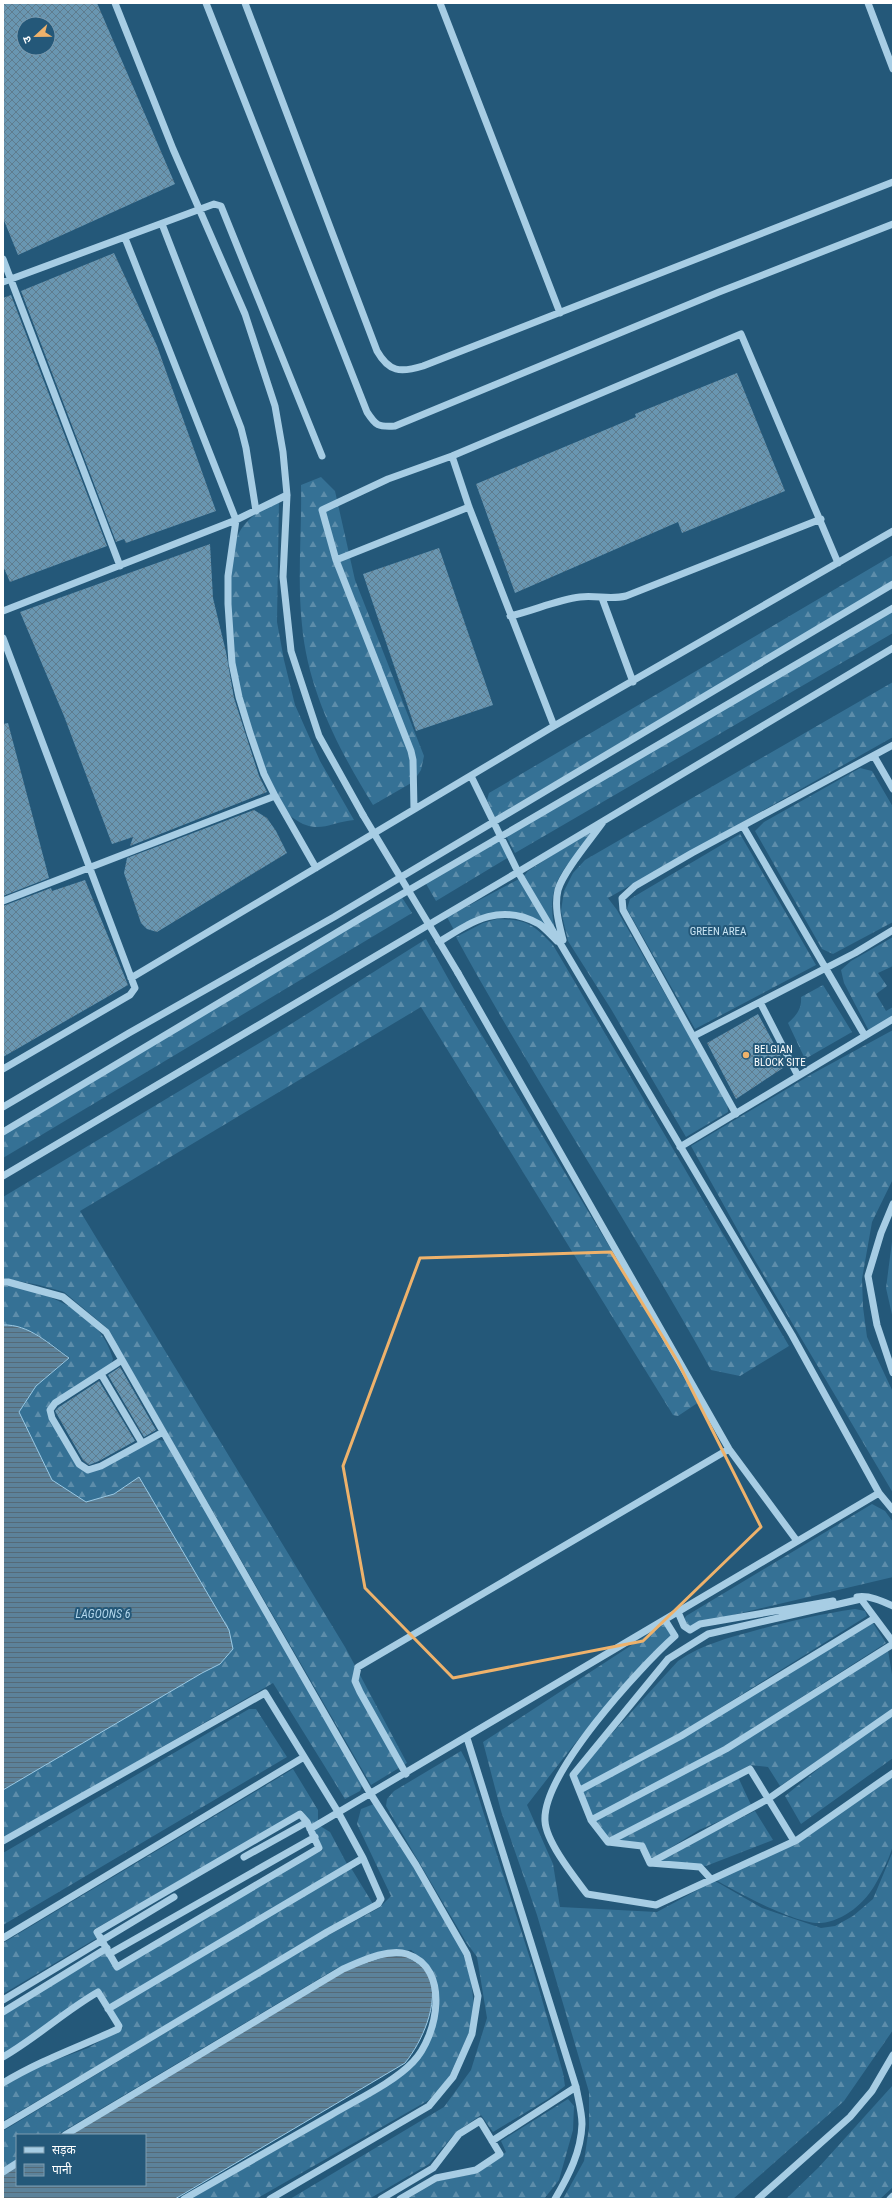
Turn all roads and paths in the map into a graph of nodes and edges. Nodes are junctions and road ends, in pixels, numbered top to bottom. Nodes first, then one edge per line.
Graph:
1 (114, 3) edge
2 (206, 3) edge
3 (245, 3) edge
4 (440, 3) edge
5 (868, 3) edge
6 (893, 69) edge
7 (893, 182) edge
8 (200, 210) junction
9 (162, 224) junction
10 (893, 224) edge
11 (125, 238) junction
12 (3, 259) edge
13 (11, 279) junction
14 (3, 282) edge
15 (560, 313) junction
16 (322, 456) dead end
17 (452, 456) junction
18 (287, 495) junction
19 (469, 507) junction
20 (256, 511) junction
21 (821, 519) junction
22 (236, 520) junction
23 (893, 531) edge
24 (336, 560) junction
25 (838, 563) junction
26 (120, 566) junction
27 (893, 584) edge
28 (602, 598) junction
29 (893, 608) edge
30 (3, 611) edge
31 (510, 616) junction
32 (3, 638) edge
33 (893, 648) edge
34 (633, 682) junction
35 (554, 726) junction
36 (893, 745) edge
37 (874, 756) junction
38 (472, 776) junction
39 (893, 789) edge
40 (275, 796) junction
41 (414, 809) junction
42 (606, 819) junction
43 (493, 820) junction
44 (743, 826) junction
45 (501, 837) junction
46 (90, 867) junction
47 (316, 868) junction
48 (518, 872) junction
49 (3, 901) edge
50 (893, 930) edge
51 (439, 942) junction
52 (564, 948) junction
53 (826, 968) junction
54 (132, 978) junction
55 (760, 1002) junction
56 (893, 1019) edge
57 (694, 1036) junction
58 (865, 1036) junction
59 (3, 1069) edge
60 (798, 1076) junction
61 (3, 1107) edge
62 (736, 1114) junction
63 (3, 1132) edge
64 (680, 1147) junction
65 (3, 1176) edge
66 (893, 1204) edge
67 (3, 1282) edge
68 (122, 1360) junction
69 (893, 1373) edge
70 (101, 1374) junction
71 (163, 1432) junction
72 (142, 1443) junction
73 (729, 1449) junction
74 (879, 1493) junction
75 (893, 1510) edge
76 (797, 1541) junction
77 (893, 1606) edge
78 (678, 1612) junction
79 (875, 1618) junction
80 (665, 1620) junction
81 (893, 1643) edge
82 (893, 1712) edge
83 (467, 1738) junction
84 (304, 1757) junction
85 (893, 1773) edge
86 (406, 1774) junction
87 (580, 1790) junction
88 (370, 1793) junction
89 (768, 1799) junction
90 (338, 1812) junction
91 (591, 1820) junction
92 (307, 1822) junction
93 (310, 1829) junction
94 (315, 1837) junction
95 (794, 1841) junction
96 (3, 1842) edge
97 (608, 1842) junction
98 (244, 1857) dead end
99 (363, 1858) junction
100 (650, 1863) junction
101 (710, 1878) junction
102 (174, 1897) dead end
103 (3, 1938) edge
104 (101, 1940) junction
105 (108, 1951) junction
106 (3, 2000) edge
107 (108, 2009) junction
108 (3, 2012) edge
109 (893, 2056) edge
110 (3, 2057) edge
111 (3, 2083) edge
112 (576, 2086) junction
113 (3, 2126) edge
114 (67, 2134) edge
115 (492, 2141) junction
116 (16, 2164) edge
117 (3, 2172) edge
118 (893, 2196) edge
119 (184, 2199) edge
120 (270, 2199) edge
121 (381, 2199) edge
122 (400, 2199) edge
123 (555, 2199) edge
124 (758, 2199) edge
125 (890, 2199) edge

1 - 8 street
2 - 10 street
3 - 15 street
4 - 15 street
5 - 6 street
7 - 15 street
8 - 9 street
8 - 16 street
8 - 18 street
9 - 11 street
9 - 20 street
11 - 13 street
11 - 22 street
12 - 13 street
13 - 14 street
13 - 26 street
17 - 19 street
17 - 21 street
17 - 24 street
18 - 20 street
18 - 51 street, bridge
19 - 24 street
19 - 31 street
20 - 22 street
21 - 25 street
21 - 28 street
22 - 26 street
22 - 40 street
23 - 25 street
24 - 41 street
25 - 34 street
26 - 30 street
27 - 43 street
28 - 31 street
28 - 34 street
29 - 45 street
31 - 35 street
32 - 46 street
33 - 42 street
34 - 35 street
35 - 38 street
36 - 37 street
37 - 39 street
37 - 44 street
38 - 41 street
38 - 43 street
40 - 46 street
40 - 47 street
41 - 47 street
42 - 48 street
42 - 52 street
43 - 45 street
43 - 61 street
44 - 53 street
44 - 57 street
45 - 48 street
45 - 63 street
46 - 49 street
46 - 54 street
47 - 54 street
48 - 52 street
48 - 65 street
50 - 53 street
51 - 52 street
51 - 73 street, bridge
52 - 64 street
53 - 55 street
53 - 58 street
54 - 59 street
55 - 57 street
55 - 60 street
56 - 58 street
57 - 62 street
58 - 60 street
60 - 62 street
62 - 64 street
64 - 74 street
66 - 69 street
67 - 68 street
68 - 70 street
68 - 71 street
70 - 72 street
70 - 72 street
71 - 72 street
71 - 88 street
73 - 76 street
73 - 86 street
74 - 75 street
74 - 76 street
76 - 78 street
77 - 78 street
78 - 80 street
79 - 81 street
79 - 87 street
79 - 87 street
80 - 83 street
80 - 101 street
81 - 91 street
82 - 89 street
83 - 86 street
83 - 112 street
84 - 90 street
84 - 96 street
84 - 103 street
85 - 95 street
86 - 88 street
87 - 91 street
88 - 90 street
88 - 120 street
89 - 95 street
89 - 97 street
89 - 100 street
90 - 93 street
90 - 99 street
91 - 97 street
92 - 93 street
92 - 98 street
92 - 104 street
93 - 94 street
94 - 105 street
94 - 105 street
95 - 101 street
97 - 100 street
99 - 107 street
99 - 113 street
100 - 101 street
102 - 104 street
104 - 105 street
104 - 106 street
105 - 108 street
107 - 110 street
107 - 111 street
109 - 124 street
112 - 115 street
112 - 123 street
114 - 119 street
115 - 121 street
115 - 122 street
116 - 117 street
118 - 125 street

